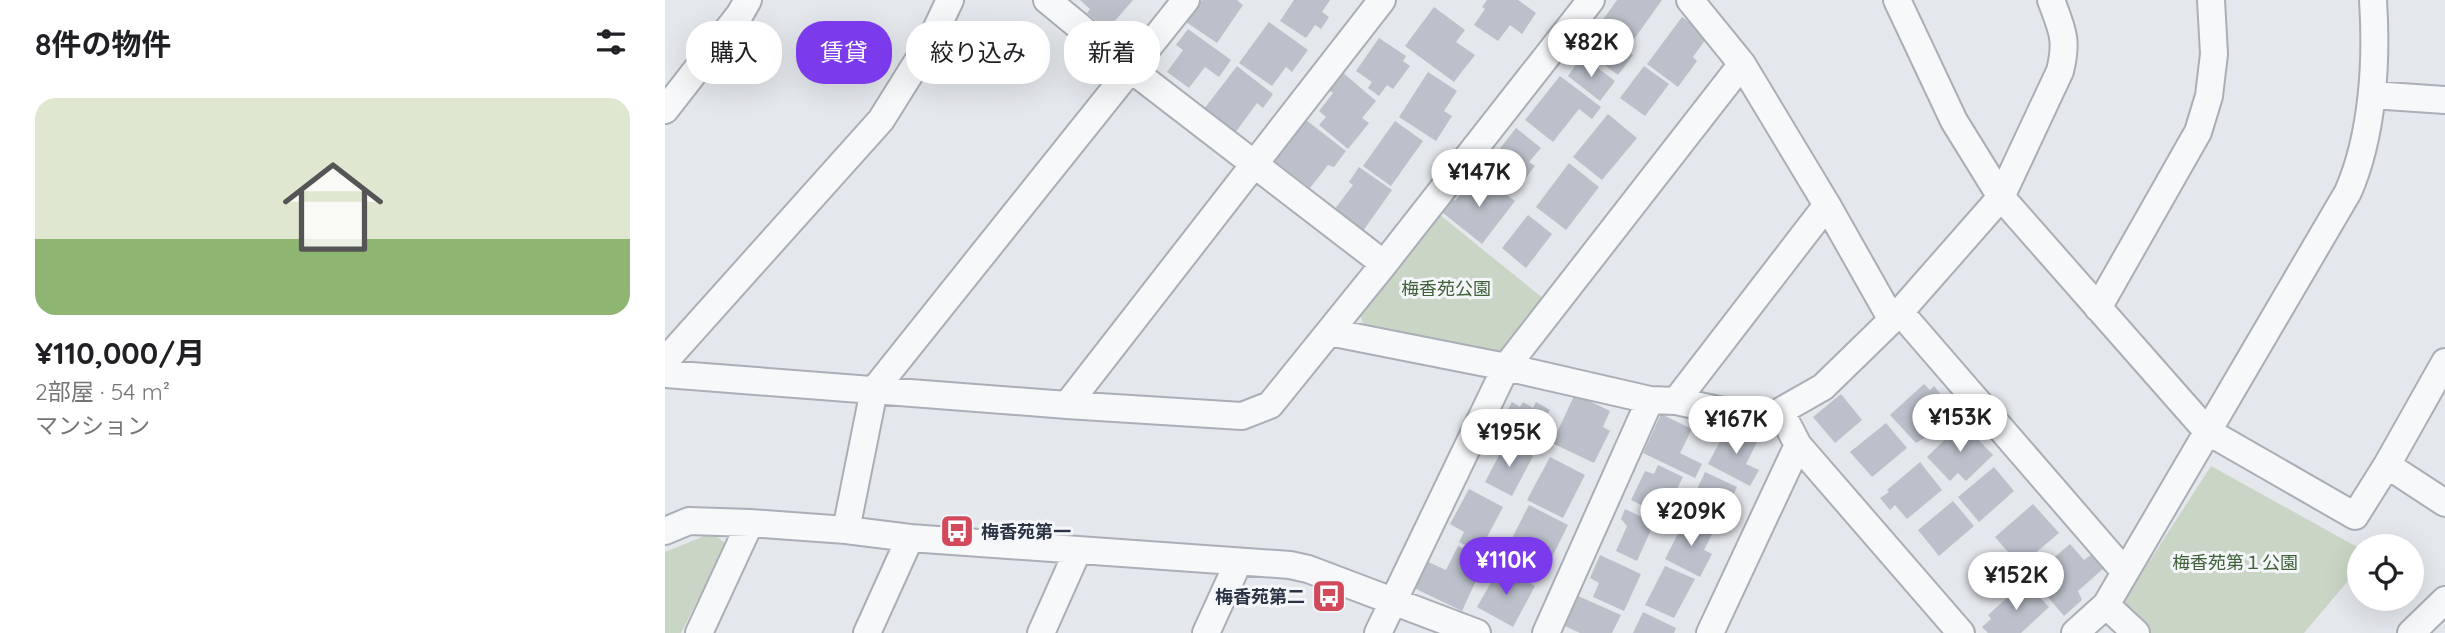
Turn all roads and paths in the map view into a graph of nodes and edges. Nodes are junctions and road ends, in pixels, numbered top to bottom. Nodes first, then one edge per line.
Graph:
1 (950, 0) edge
2 (1047, 0) edge
3 (1186, 0) edge
4 (1382, 0) edge
5 (1591, 0) edge
6 (1690, 0) edge
7 (1897, 0) edge
8 (2051, 0) edge
9 (2211, 0) edge
10 (2373, 0) edge
11 (737, 5) edge
12 (1072, 21) edge
13 (1160, 34) edge
14 (1742, 64) junction
15 (1121, 84) edge
16 (1150, 84) edge
17 (2372, 96) junction
18 (2445, 100) edge
19 (665, 110) edge
20 (1253, 163) junction
21 (2001, 197) junction
22 (1827, 205) junction
23 (1384, 264) junction
24 (2098, 307) junction
25 (1896, 316) junction
26 (1329, 332) junction
27 (665, 361) edge
28 (2445, 362) edge
29 (1506, 367) junction
30 (665, 374) edge
31 (874, 390) junction
32 (1650, 400) junction
33 (1676, 401) junction
34 (1067, 405) junction
35 (1781, 412) junction
36 (2207, 431) junction
37 (1798, 445) junction
38 (2387, 465) junction
39 (2445, 503) edge
40 (750, 523) junction
41 (846, 530) junction
42 (665, 531) edge
43 (910, 538) junction
44 (1078, 551) junction
45 (1238, 563) junction
46 (2125, 572) junction
47 (1392, 600) junction
48 (2445, 600) edge
49 (2106, 605) junction
50 (699, 633) edge
51 (867, 633) edge
52 (1041, 633) edge
53 (1206, 633) edge
54 (1378, 633) edge
55 (1477, 633) edge
56 (1546, 633) edge
57 (1710, 633) edge
58 (1961, 633) edge
59 (2074, 633) edge
60 (2136, 633) edge
61 (2411, 633) edge

1 - 27 street
2 - 12 street
3 - 13 street
4 - 20 street
5 - 23 street
6 - 14 street
7 - 21 street
8 - 21 street
9 - 24 street
10 - 17 street
11 - 19 street
14 - 22 street
14 - 29 street
15 - 31 street
16 - 20 street
17 - 18 street
17 - 36 street
20 - 23 street
20 - 34 street
21 - 24 street
21 - 25 street
22 - 25 street
22 - 33 street
23 - 26 street
24 - 36 street
25 - 35 street
25 - 46 street
26 - 29 street
26 - 34 street
28 - 38 street
29 - 32 street
29 - 47 street
30 - 31 street
31 - 34 street
31 - 41 street
32 - 33 street
32 - 56 street
33 - 35 street
35 - 37 street
36 - 38 street
36 - 46 street
37 - 57 street
37 - 58 street
38 - 39 street
40 - 41 street
40 - 42 street
40 - 50 street
41 - 43 street
43 - 44 street
43 - 51 street
44 - 45 street
44 - 52 street
45 - 47 street
45 - 53 street
46 - 49 street
47 - 54 street
47 - 55 street
48 - 61 street
49 - 59 street
49 - 60 street

